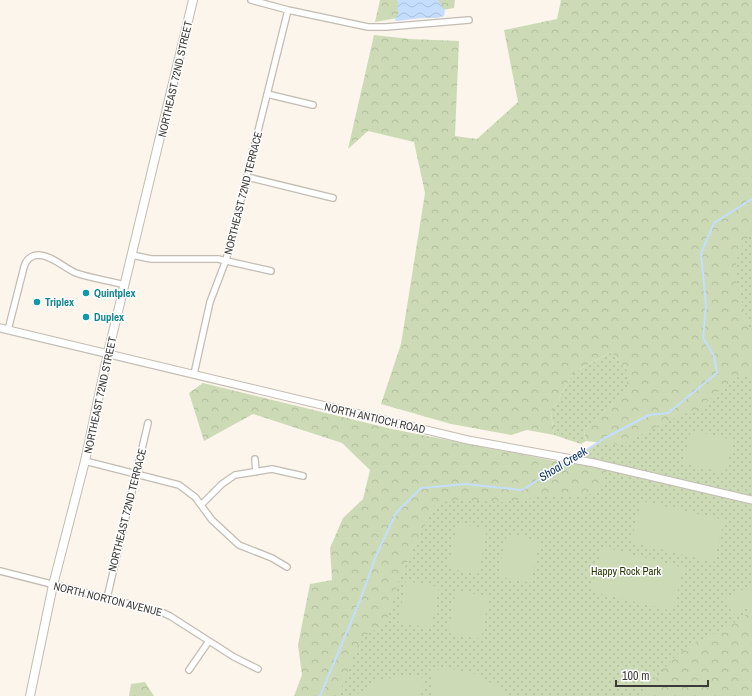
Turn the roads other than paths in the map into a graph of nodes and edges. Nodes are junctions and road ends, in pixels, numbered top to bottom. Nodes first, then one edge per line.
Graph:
1 (194, 0) edge
2 (251, 0) edge
3 (288, 10) junction
4 (469, 20) dead end
5 (267, 94) junction
6 (313, 105) dead end
7 (247, 177) junction
8 (333, 198) dead end
9 (132, 255) junction
10 (226, 260) junction
11 (272, 271) dead end
12 (125, 284) junction
13 (0, 328) edge
14 (8, 330) junction
15 (108, 353) junction
16 (194, 374) junction
17 (148, 423) dead end
18 (256, 459) dead end
19 (85, 461) junction
20 (256, 472) junction
21 (137, 473) junction
22 (303, 476) dead end
23 (752, 500) edge
24 (201, 505) junction
25 (287, 567) dead end
26 (0, 571) edge
27 (53, 585) junction
28 (106, 598) junction
29 (209, 641) junction
30 (258, 669) dead end
31 (189, 670) dead end
32 (30, 696) edge

1 - 9 main road, NORTHEAST 72ND STREET
2 - 3 street
3 - 4 street
3 - 5 street, NORTHEAST 72ND TERRACE
5 - 6 street
5 - 7 street, NORTHEAST 72ND TERRACE
7 - 8 street
7 - 10 street, NORTHEAST 72ND TERRACE
9 - 10 street
9 - 12 main road, NORTHEAST 72ND STREET
10 - 11 street
10 - 16 street, NORTHEAST 72ND TERRACE
12 - 14 street
12 - 15 main road, NORTHEAST 72ND STREET
13 - 14 street, NORTH ANTIOCH ROAD
14 - 15 street, NORTH ANTIOCH ROAD
15 - 16 street, NORTH ANTIOCH ROAD
15 - 19 main road, NORTHEAST 72ND STREET
16 - 23 street, NORTH ANTIOCH ROAD
17 - 21 street, NORTHEAST 72ND TERRACE
18 - 20 street
19 - 21 street
19 - 27 main road, NORTHEAST 72ND STREET
20 - 22 street
20 - 24 street
21 - 24 street
21 - 28 street, NORTHEAST 72ND TERRACE
24 - 25 street
26 - 27 street, NORTH NORTON AVENUE
27 - 28 street, NORTH NORTON AVENUE
27 - 32 main road, NORTHEAST 72ND STREET
28 - 29 street, NORTH NORTON AVENUE
29 - 30 street, NORTH NORTON AVENUE
29 - 31 street

